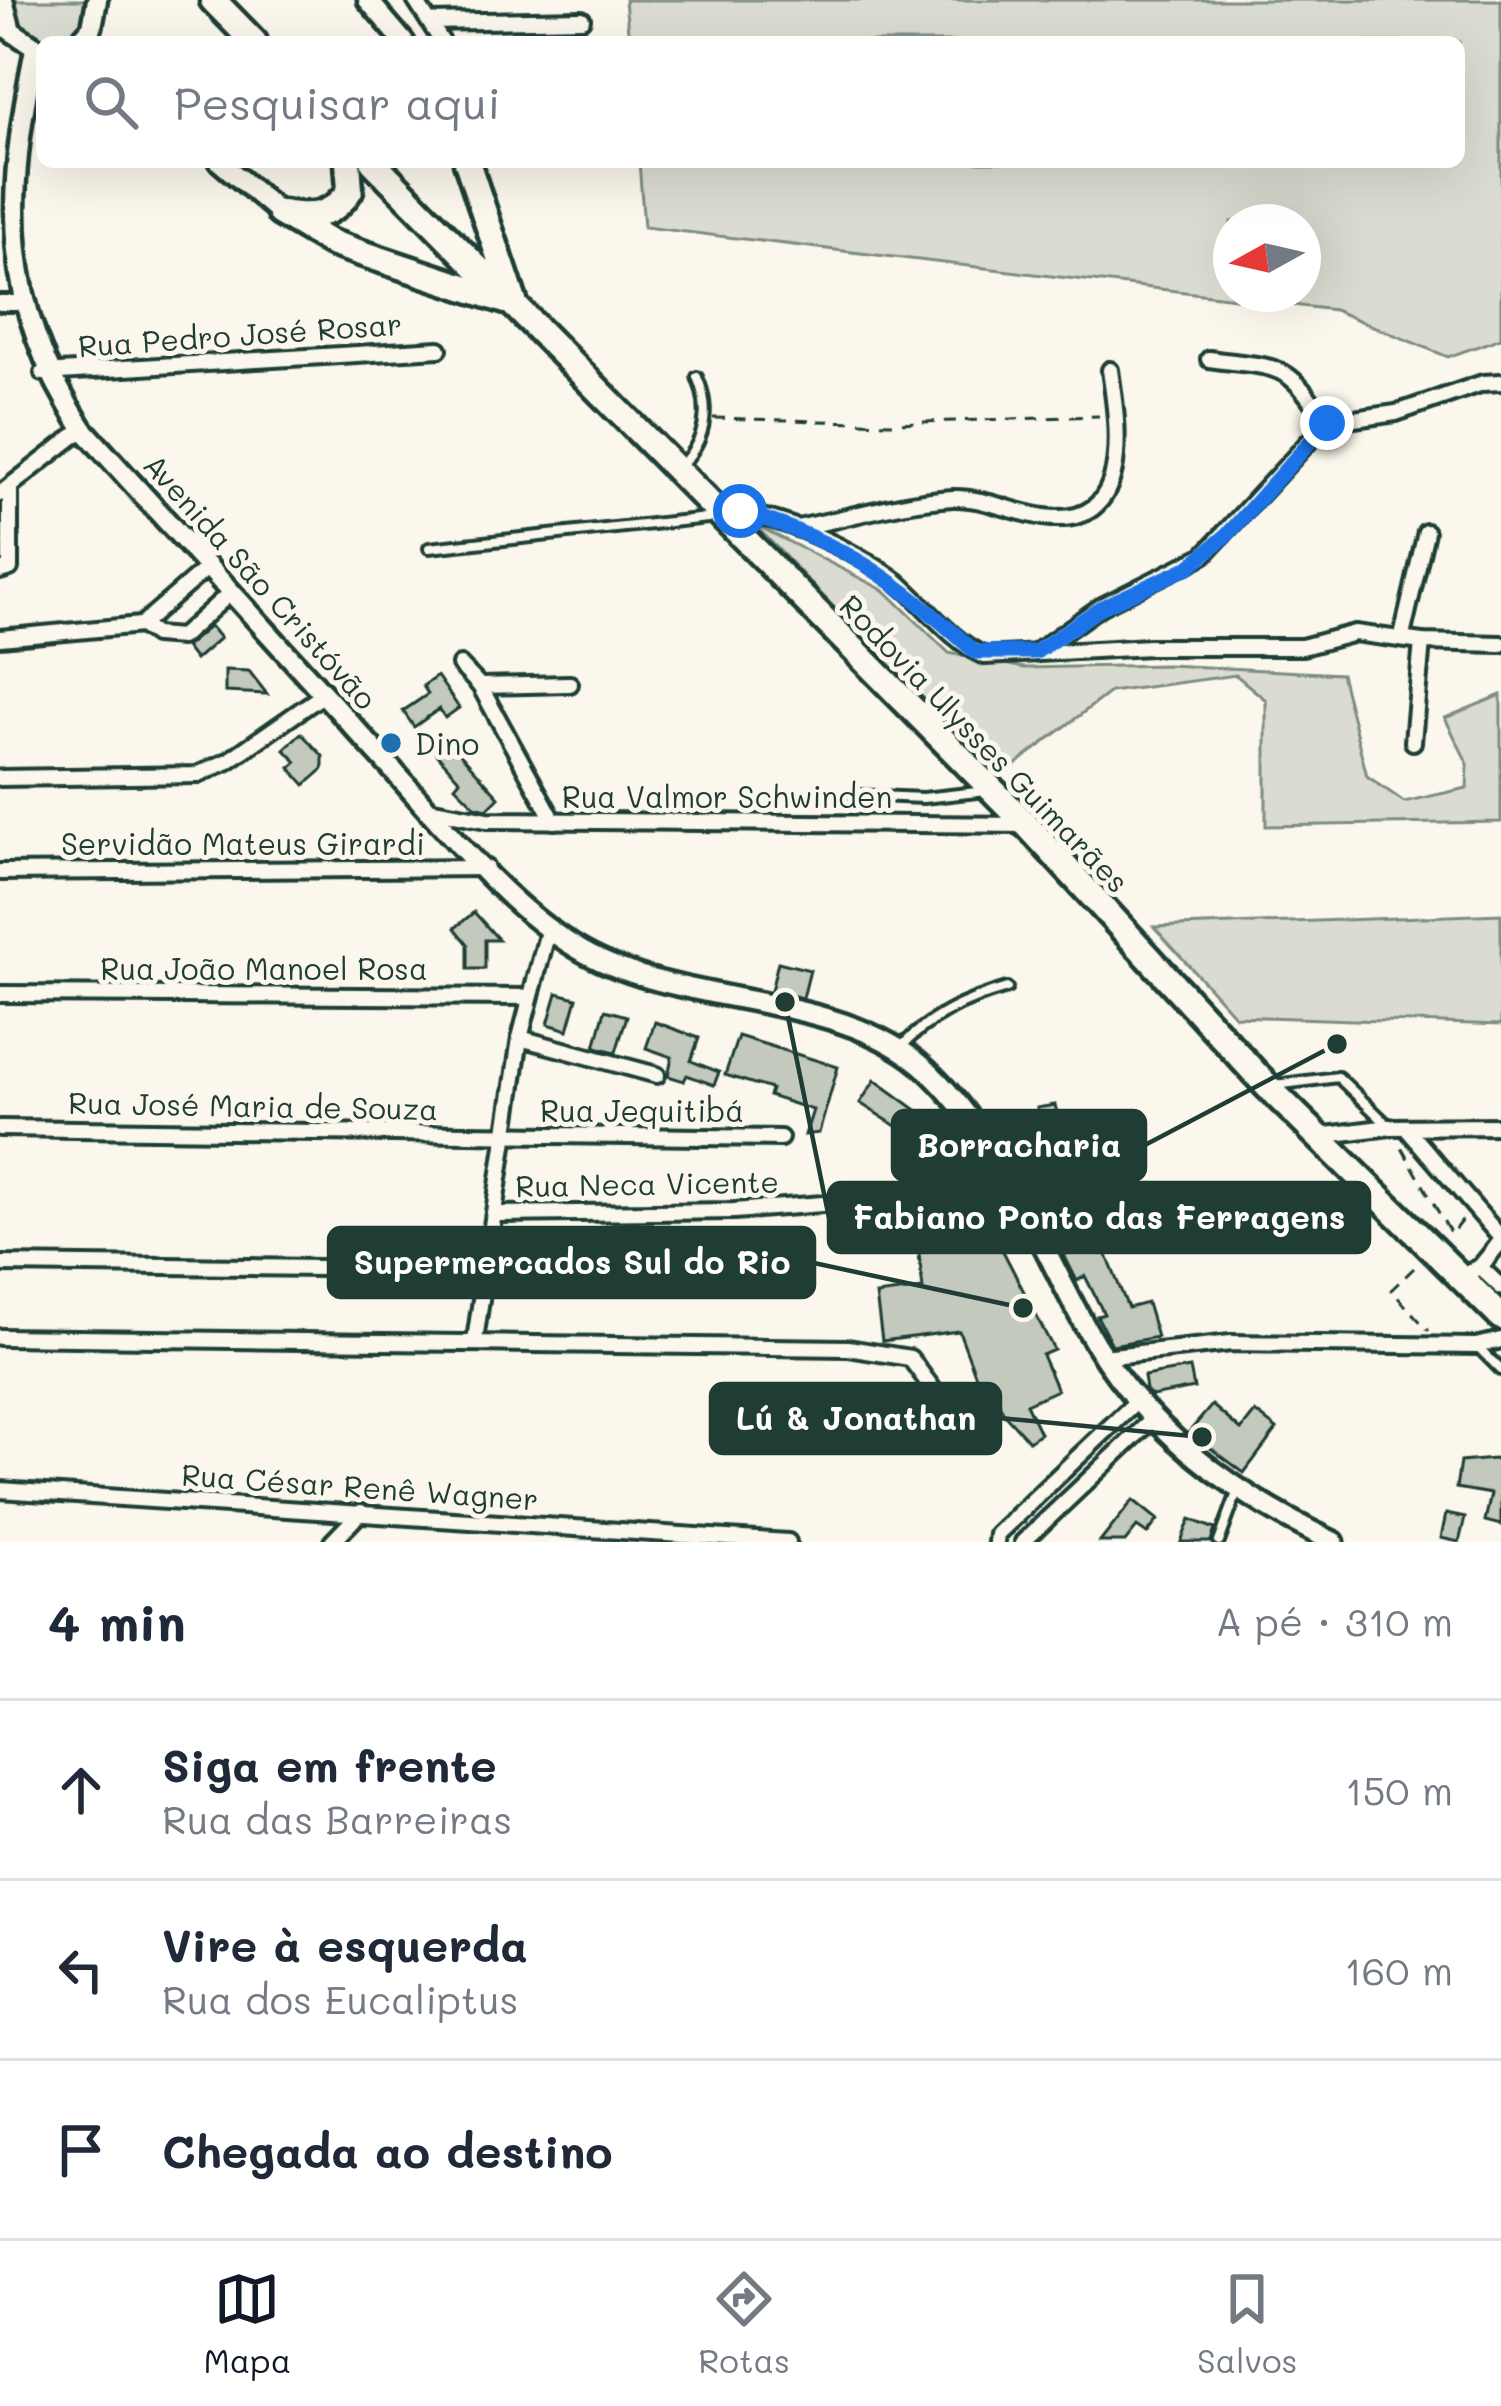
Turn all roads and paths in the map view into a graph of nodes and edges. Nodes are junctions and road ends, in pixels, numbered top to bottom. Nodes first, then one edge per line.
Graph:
1 (3, 0) edge
2 (98, 0) edge
3 (213, 0) edge
4 (368, 0) edge
5 (415, 0) edge
6 (582, 19) dead end
7 (430, 22) junction
8 (86, 36) edge
9 (248, 36) edge
10 (399, 36) edge
11 (438, 36) edge
12 (36, 48) edge
13 (36, 65) edge
14 (227, 168) edge
15 (348, 168) edge
16 (379, 168) edge
17 (469, 168) edge
18 (6, 212) edge
19 (280, 213) junction
20 (8, 303) edge
21 (514, 304) junction
22 (439, 349) dead end
23 (1208, 359) dead end
24 (1110, 370) dead end
25 (43, 373) junction
26 (697, 377) dead end
27 (1501, 382) edge
28 (1118, 417) junction
29 (705, 418) junction
30 (1327, 423) junction
31 (83, 429) junction
32 (677, 469) junction
33 (5, 491) edge
34 (724, 516) junction
35 (797, 529) junction
36 (1426, 532) dead end
37 (429, 548) dead end
38 (208, 567) junction
39 (0, 571) edge
40 (230, 593) junction
41 (141, 625) junction
42 (1402, 636) junction
43 (0, 638) edge
44 (1422, 642) junction
45 (1501, 644) edge
46 (1036, 652) junction
47 (460, 665) dead end
48 (570, 684) dead end
49 (480, 686) junction
50 (324, 694) junction
51 (1413, 742) dead end
52 (0, 778) edge
53 (993, 791) junction
54 (854, 795) dead end
55 (428, 809) junction
56 (554, 821) junction
57 (1027, 825) junction
58 (486, 868) junction
59 (0, 872) edge
60 (548, 927) junction
61 (1006, 988) dead end
62 (0, 994) edge
63 (529, 997) junction
64 (520, 1038) junction
65 (898, 1049) junction
66 (657, 1075) dead end
67 (1267, 1086) junction
68 (1501, 1126) edge
69 (1390, 1127) junction
70 (0, 1128) edge
71 (1408, 1130) junction
72 (505, 1136) junction
73 (1318, 1136) junction
74 (779, 1138) dead end
75 (1014, 1189) junction
76 (1475, 1205) junction
77 (497, 1214) junction
78 (1501, 1240) edge
79 (0, 1264) edge
80 (1414, 1268) dead end
81 (484, 1270) junction
82 (1470, 1271) junction
83 (1501, 1287) edge
84 (1501, 1317) edge
85 (0, 1337) edge
86 (475, 1340) junction
87 (1501, 1340) edge
88 (1442, 1345) junction
89 (1477, 1346) junction
90 (1103, 1357) junction
91 (1501, 1370) edge
92 (938, 1396) dead end
93 (1136, 1402) junction
94 (1153, 1419) junction
95 (1239, 1489) junction
96 (0, 1490) edge
97 (361, 1511) junction
98 (552, 1534) edge
99 (332, 1542) edge
100 (788, 1542) edge
101 (996, 1542) edge
102 (1023, 1542) edge
103 (1219, 1542) edge
104 (1334, 1542) edge

1 - 12 main road
2 - 8 main road
3 - 9 highway
4 - 10 main road
5 - 7 street
6 - 7 street
7 - 11 street
13 - 18 main road, Avenida São Cristóvão
14 - 19 main road
15 - 19 highway
16 - 21 highway, Rodovia Ulysses Guimarães
17 - 21 highway
18 - 20 main road, Avenida São Cristóvão
19 - 21 highway
20 - 25 main road, Avenida São Cristóvão
21 - 32 highway, Rodovia Ulysses Guimarães
22 - 25 street, Rua Pedro José Rosar
23 - 30 street
24 - 28 street
25 - 31 main road, Avenida São Cristóvão
26 - 29 lane
27 - 30 street
28 - 29 path
28 - 35 street
29 - 32 lane
30 - 46 street
31 - 33 street
31 - 38 main road, Avenida São Cristóvão
32 - 34 highway, Rodovia Ulysses Guimarães
33 - 39 street
34 - 35 street
34 - 37 lane
34 - 53 highway, Rodovia Ulysses Guimarães
35 - 46 street
36 - 42 street
38 - 40 main road, Avenida São Cristóvão
38 - 41 street
40 - 41 street
40 - 50 main road, Avenida São Cristóvão
41 - 43 street
42 - 44 street
42 - 46 street
44 - 45 street
44 - 51 street
47 - 49 street
48 - 49 street
49 - 56 street
50 - 52 street
50 - 55 main road, Avenida São Cristóvão
53 - 54 lane
53 - 57 highway, Rodovia Ulysses Guimarães
55 - 56 street, Rua Valmor Schwinden
55 - 58 main road, Avenida São Cristóvão
56 - 57 street, Rua Valmor Schwinden
57 - 67 highway, Rodovia Ulysses Guimarães
58 - 59 street, Servidão Mateus Girardi
58 - 60 main road, Avenida São Cristóvão
60 - 63 street
60 - 65 main road, Avenida São Cristóvão
61 - 65 lane
62 - 63 street, Rua João Manoel Rosa
63 - 64 street
64 - 66 street
64 - 72 street
65 - 75 main road, Avenida São Cristóvão
67 - 69 lane
67 - 73 highway, Rodovia Ulysses Guimarães
68 - 71 street
69 - 71 street
69 - 73 street
69 - 76 path
70 - 72 street, Rua José Maria de Souza
71 - 76 street
72 - 74 street, Rua Jequitibá
72 - 77 street
73 - 82 highway, Rodovia Ulysses Guimarães
75 - 77 street, Rua Neca Vicente
75 - 90 main road, Avenida São Cristóvão
76 - 78 street
77 - 81 street
78 - 82 street
79 - 81 street
80 - 88 path
81 - 86 street
82 - 83 street
82 - 84 highway, Rodovia Ulysses Guimarães
85 - 86 street
86 - 92 street
87 - 89 street
88 - 89 street
88 - 90 street
89 - 91 lane
90 - 93 main road, Avenida São Cristóvão
93 - 94 main road, Avenida São Cristóvão
93 - 101 street
94 - 95 main road, Avenida São Cristóvão
94 - 102 street
95 - 103 lane
95 - 104 main road, Avenida São Cristóvão
96 - 97 street, Rua César Renê Wagner
97 - 98 street, Rua César Renê Wagner
97 - 99 street
98 - 100 street, Rua César Renê Wagner

